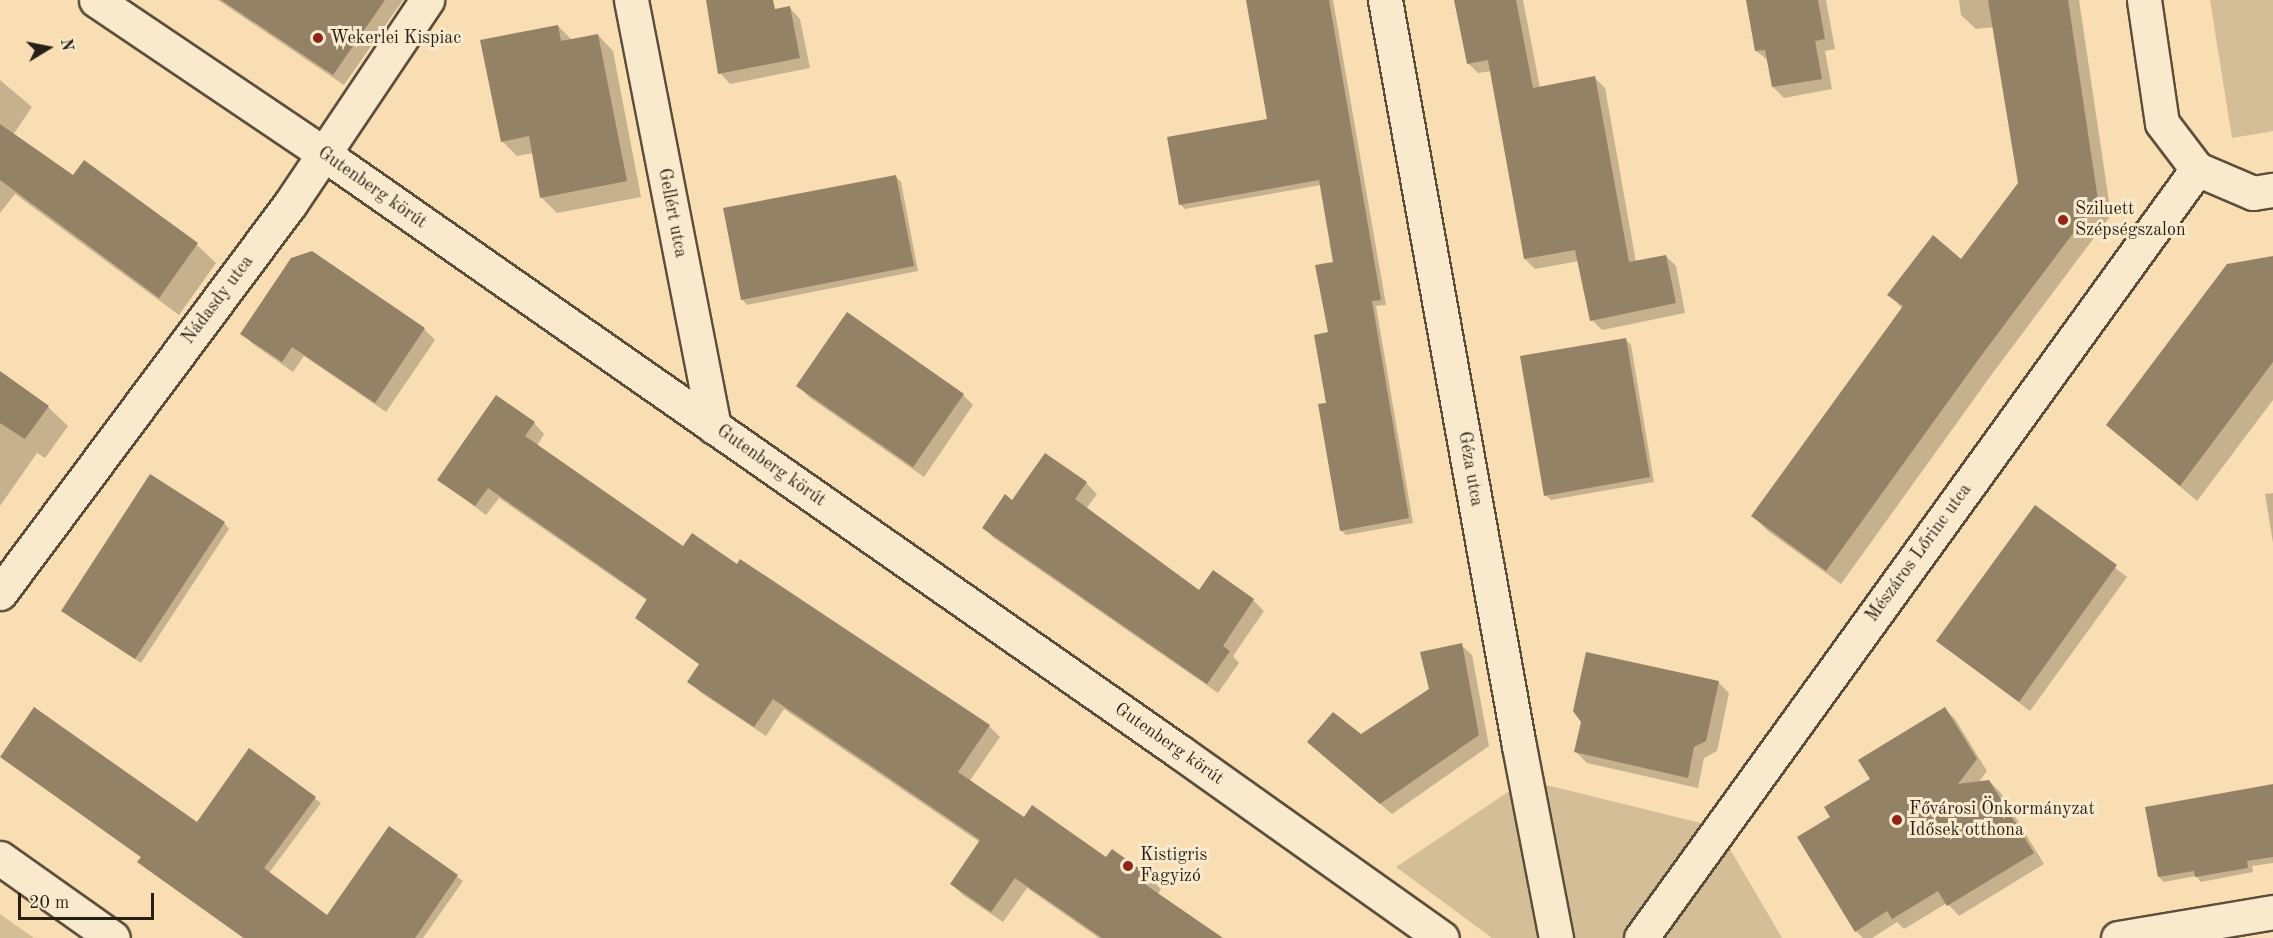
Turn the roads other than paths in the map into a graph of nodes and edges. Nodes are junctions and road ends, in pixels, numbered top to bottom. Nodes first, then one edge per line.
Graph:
1 (96, 0) edge
2 (427, 0) edge
3 (631, 0) edge
4 (1385, 0) edge
5 (2144, 0) edge
6 (324, 154) junction
7 (2197, 169) junction
8 (2273, 190) edge
9 (714, 427) junction
10 (0, 593) edge
11 (0, 858) edge
12 (2273, 912) edge
13 (113, 938) edge
14 (1442, 938) edge
15 (1556, 938) edge
16 (1641, 938) edge
17 (2118, 938) edge

1 - 6 street, Gutenberg körút
2 - 6 street, Nádasdy utca
3 - 9 street, Gellért utca
4 - 15 street, Géza utca
5 - 7 street
6 - 9 street, Gutenberg körút
6 - 10 street, Nádasdy utca
7 - 8 street
7 - 16 street, Mészáros Lőrinc utca
9 - 14 street, Gutenberg körút
11 - 13 street
12 - 17 street

